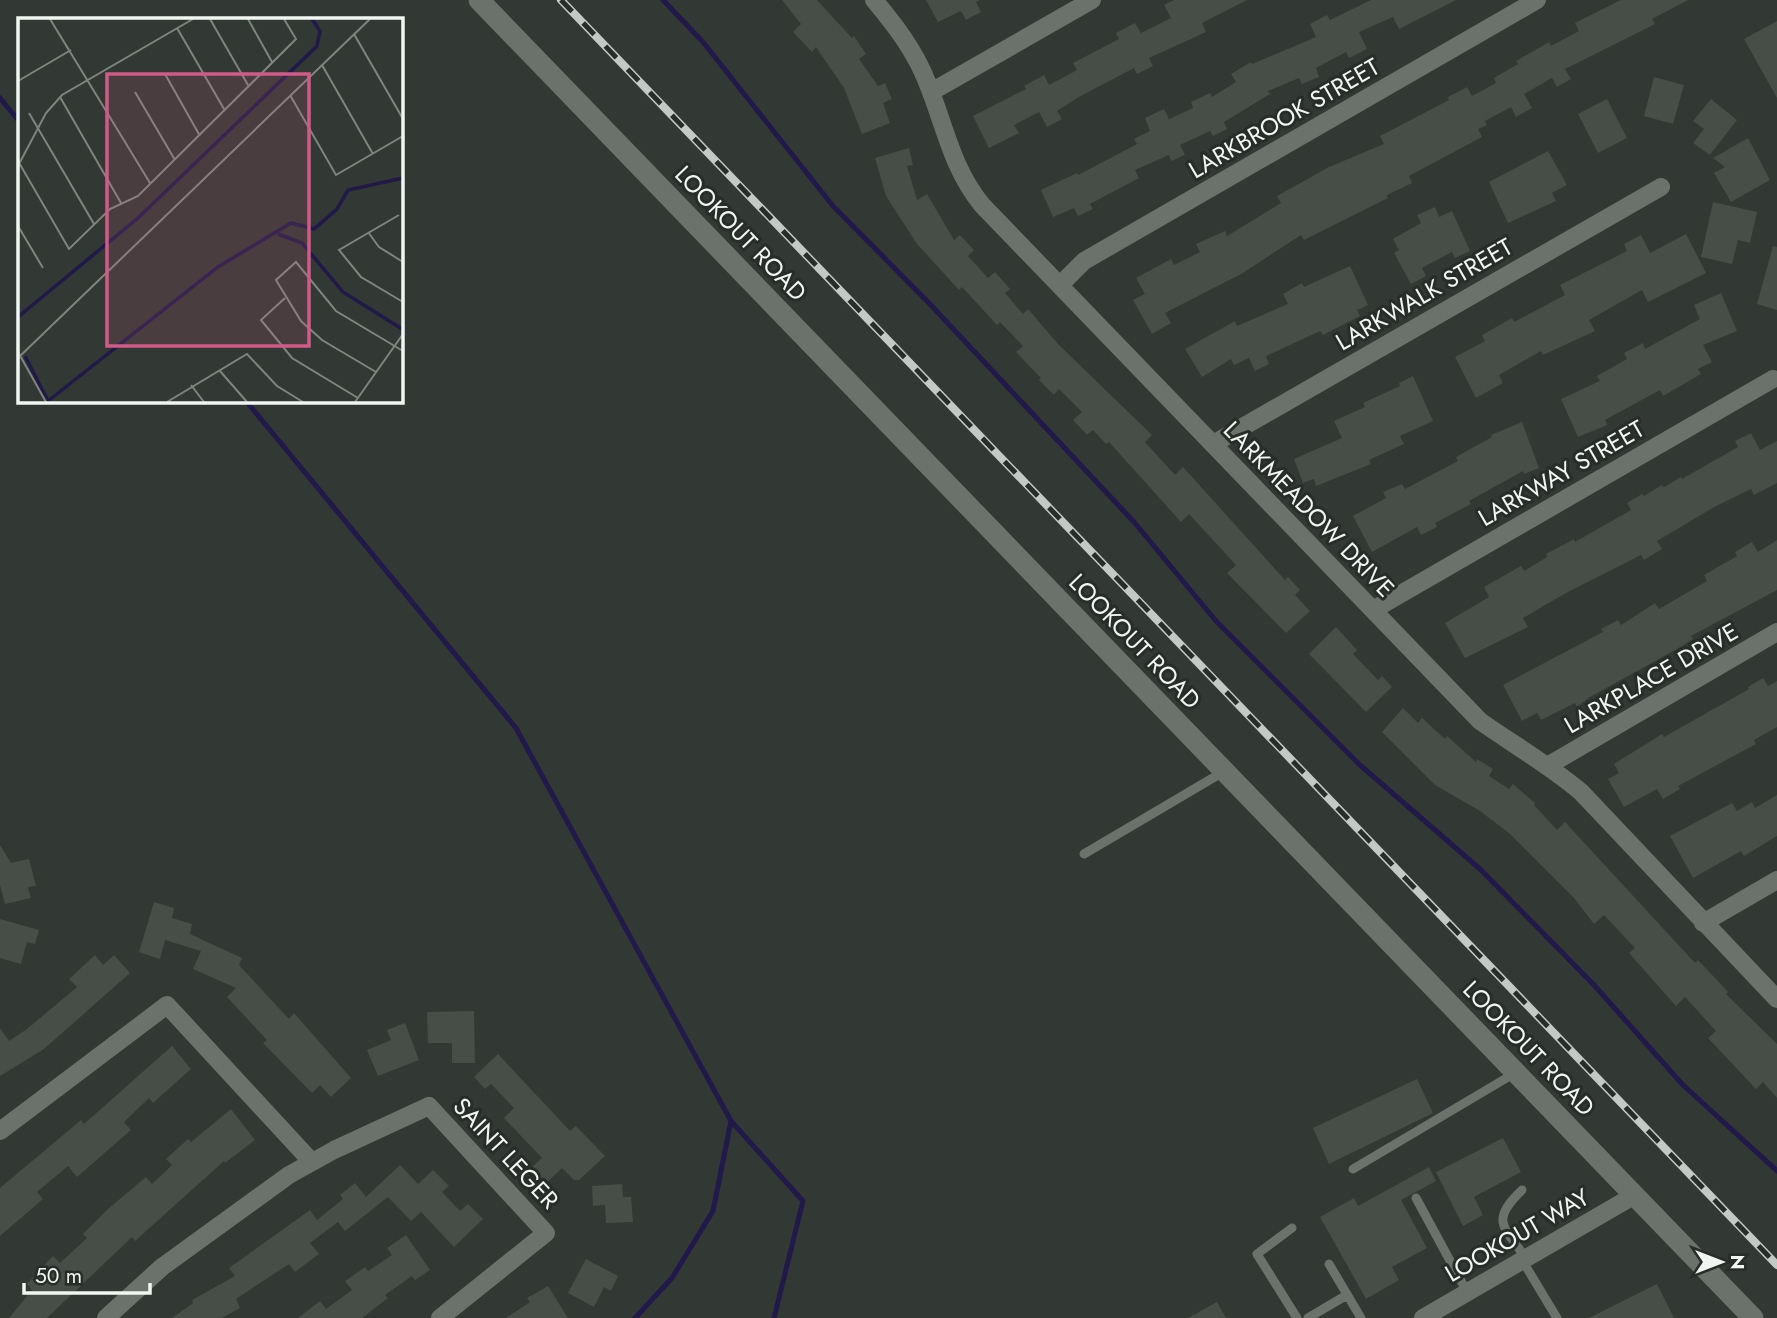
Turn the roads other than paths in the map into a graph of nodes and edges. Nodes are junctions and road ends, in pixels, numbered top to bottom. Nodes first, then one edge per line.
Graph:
1 (479, 0) edge
2 (874, 0) edge
3 (1092, 0) edge
4 (1537, 0) edge
5 (931, 92) junction
6 (1661, 187) dead end
7 (1060, 285) junction
8 (1773, 379) dead end
9 (1213, 444) junction
10 (1373, 610) junction
11 (1777, 632) edge
12 (1549, 765) junction
13 (1224, 771) junction
14 (1084, 854) dead end
15 (1777, 880) edge
16 (1703, 923) junction
17 (1777, 999) edge
18 (1517, 1073) junction
19 (0, 1131) edge
20 (311, 1161) junction
21 (1353, 1169) dead end
22 (1522, 1190) dead end
23 (1635, 1195) junction
24 (1416, 1198) dead end
25 (1292, 1228) dead end
26 (1524, 1259) junction
27 (1329, 1264) dead end
28 (1467, 1292) junction
29 (1347, 1295) junction
30 (106, 1318) edge
31 (440, 1318) edge
32 (1297, 1318) edge
33 (1308, 1318) edge
34 (1361, 1318) edge
35 (1423, 1318) edge
36 (1557, 1318) edge
37 (1753, 1318) edge

1 - 13 street, LOOKOUT ROAD
2 - 5 street, LARKMEADOW DRIVE
3 - 5 street
4 - 7 street, LARKBROOK STREET
5 - 7 street, LARKMEADOW DRIVE
6 - 9 street, LARKWALK STREET
7 - 9 street, LARKMEADOW DRIVE
8 - 10 street, LARKWAY STREET
9 - 10 street, LARKMEADOW DRIVE
10 - 12 street, LARKMEADOW DRIVE
11 - 12 street, LARKPLACE DRIVE
12 - 16 street, LARKMEADOW DRIVE
13 - 14 lane
13 - 18 street, LOOKOUT ROAD
15 - 16 street
16 - 17 street, LARKMEADOW DRIVE
18 - 21 lane
18 - 23 street, LOOKOUT ROAD
19 - 20 street
20 - 30 street
20 - 31 street, SAINT LEGER
22 - 26 lane
23 - 26 street, LOOKOUT WAY
23 - 37 street, LOOKOUT ROAD
24 - 28 lane
25 - 32 lane
26 - 28 street, LOOKOUT WAY
26 - 36 lane
27 - 29 lane
28 - 35 street, LOOKOUT WAY
29 - 33 lane
29 - 34 lane

